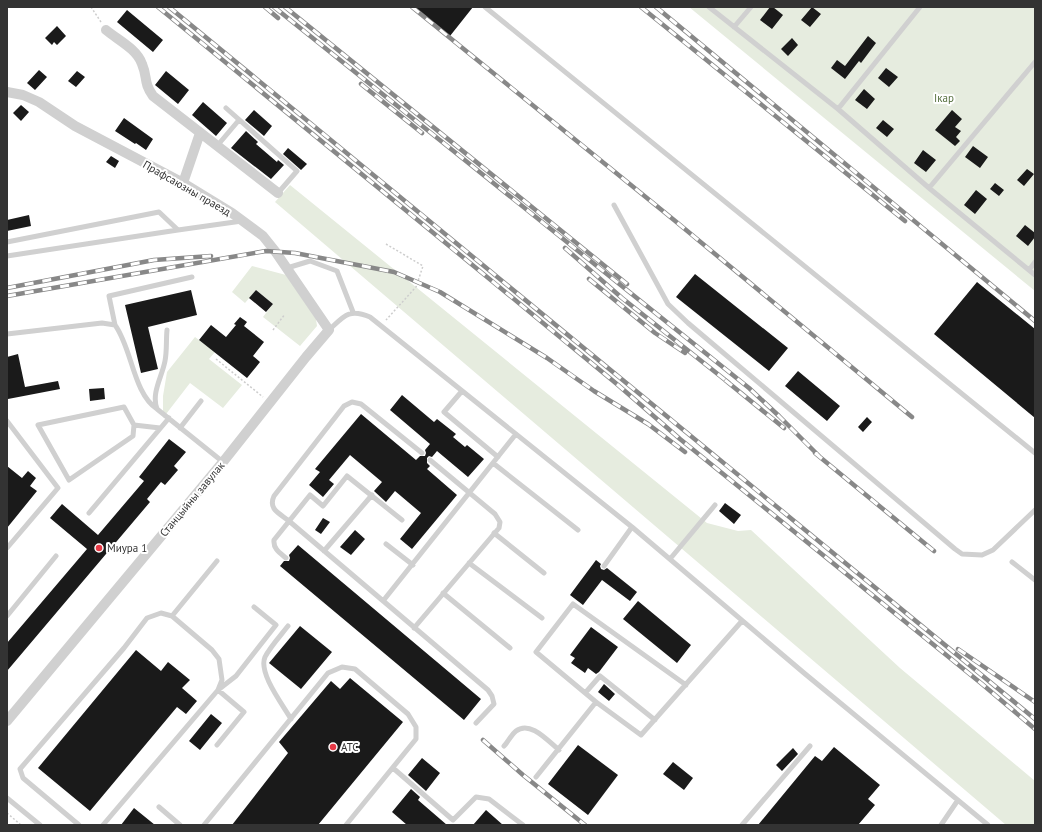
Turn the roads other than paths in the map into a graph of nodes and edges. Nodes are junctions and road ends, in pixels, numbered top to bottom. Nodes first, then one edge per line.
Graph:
1 (485, 7) edge
2 (709, 7) edge
3 (751, 7) edge
4 (920, 7) edge
5 (734, 27) junction
6 (106, 30) road end
7 (1035, 62) edge
8 (7, 92) edge
9 (226, 108) dead end
10 (838, 109) junction
11 (239, 120) junction
12 (200, 132) junction
13 (217, 146) junction
14 (183, 183) junction
15 (928, 188) junction
16 (278, 193) joint
17 (614, 205) dead end
18 (243, 221) junction
19 (178, 230) junction
20 (7, 242) edge
21 (7, 256) edge
22 (1035, 262) edge
23 (287, 268) junction
24 (1029, 270) junction
25 (1035, 275) edge
26 (192, 277) dead end
27 (353, 312) junction
28 (114, 325) junction
29 (167, 330) dead end
30 (329, 330) junction
31 (7, 334) edge
32 (462, 391) junction
33 (201, 401) dead end
34 (157, 410) junction
35 (169, 418) junction
36 (7, 422) edge
37 (134, 425) junction
38 (160, 428) junction
39 (180, 428) junction
40 (516, 434) junction
41 (422, 453) dead end
42 (1035, 453) edge
43 (498, 457) junction
44 (430, 460) dead end
45 (223, 462) junction
46 (493, 463) junction
47 (470, 492) junction
48 (372, 495) junction
49 (715, 505) dead end
50 (1035, 510) edge
51 (89, 513) dead end
52 (402, 520) dead end
53 (289, 521) junction
54 (632, 527) junction
55 (578, 530) dead end
56 (494, 533) junction
57 (386, 544) dead end
58 (7, 548) edge
59 (324, 551) junction
60 (56, 556) dead end
61 (286, 558) dead end
62 (670, 559) junction
63 (217, 561) dead end
64 (1012, 562) dead end
65 (469, 563) junction
66 (413, 564) junction
67 (604, 566) dead end
68 (544, 573) dead end
69 (1035, 580) edge
70 (443, 593) junction
71 (383, 601) junction
72 (254, 607) dead end
73 (7, 616) edge
74 (172, 616) junction
75 (542, 618) dead end
76 (742, 621) junction
77 (288, 626) dead end
78 (414, 628) junction
79 (510, 648) dead end
80 (686, 685) junction
81 (218, 690) junction
82 (586, 692) junction
83 (596, 702) junction
84 (291, 719) junction
85 (655, 720) junction
86 (7, 722) edge
87 (476, 723) dead end
88 (217, 745) dead end
89 (504, 746) dead end
90 (810, 746) dead end
91 (559, 750) junction
92 (392, 768) junction
93 (536, 777) dead end
94 (7, 798) edge
95 (958, 800) junction
96 (159, 807) dead end
97 (40, 825) edge
98 (79, 825) edge
99 (103, 825) edge
100 (180, 825) edge
101 (204, 825) edge
102 (346, 825) edge
103 (523, 825) edge
104 (742, 825) edge
105 (941, 825) edge
106 (988, 825) edge

1 - 42 lane
2 - 5 lane
3 - 5 lane
4 - 10 lane
5 - 10 lane
6 - 12 street
7 - 15 lane
8 - 14 street, Прафсаюзны праезд
9 - 11 lane
10 - 15 lane
11 - 13 lane
11 - 16 lane
12 - 13 street
12 - 14 street
13 - 16 street
14 - 18 street, Прафсаюзны праезд
15 - 24 lane
17 - 50 lane
18 - 19 lane
18 - 23 street, Прафсаюзны праезд
19 - 20 lane
19 - 21 lane
22 - 24 lane
23 - 27 lane
23 - 30 street, Прафсаюзны праезд
24 - 25 lane
26 - 28 lane
27 - 30 lane
27 - 32 lane
28 - 31 lane
28 - 34 lane
29 - 34 lane
30 - 45 street, Станцыйны завулак
32 - 40 lane
32 - 43 lane
33 - 39 lane
34 - 35 lane
35 - 38 lane
35 - 39 lane
36 - 58 lane
37 - 37 lane
37 - 38 lane
38 - 51 lane
39 - 45 lane
40 - 43 lane
40 - 54 lane
41 - 53 lane
43 - 46 lane
44 - 47 lane
45 - 86 street, Станцыйны завулак
46 - 47 lane
46 - 55 lane
47 - 56 lane
47 - 66 lane
48 - 52 lane
48 - 53 lane
48 - 59 lane
49 - 62 lane
53 - 59 lane
53 - 61 lane
54 - 62 lane
54 - 67 lane
56 - 65 lane
56 - 68 lane
57 - 66 lane
59 - 71 lane
60 - 73 lane
62 - 76 lane
63 - 74 lane
64 - 69 lane
65 - 70 lane
65 - 75 lane
66 - 71 lane
70 - 78 lane
70 - 79 lane
71 - 78 lane
72 - 81 lane
74 - 81 lane
74 - 98 lane
76 - 80 lane
76 - 95 lane
77 - 84 lane
78 - 87 lane
80 - 82 lane
80 - 85 lane
81 - 88 lane
81 - 99 lane
82 - 83 lane
82 - 85 lane
83 - 85 lane
83 - 91 lane
84 - 92 lane
84 - 101 lane
89 - 91 lane
90 - 104 lane
91 - 93 lane
92 - 102 lane
92 - 103 lane
94 - 97 lane
95 - 105 lane
95 - 106 lane
96 - 100 lane

